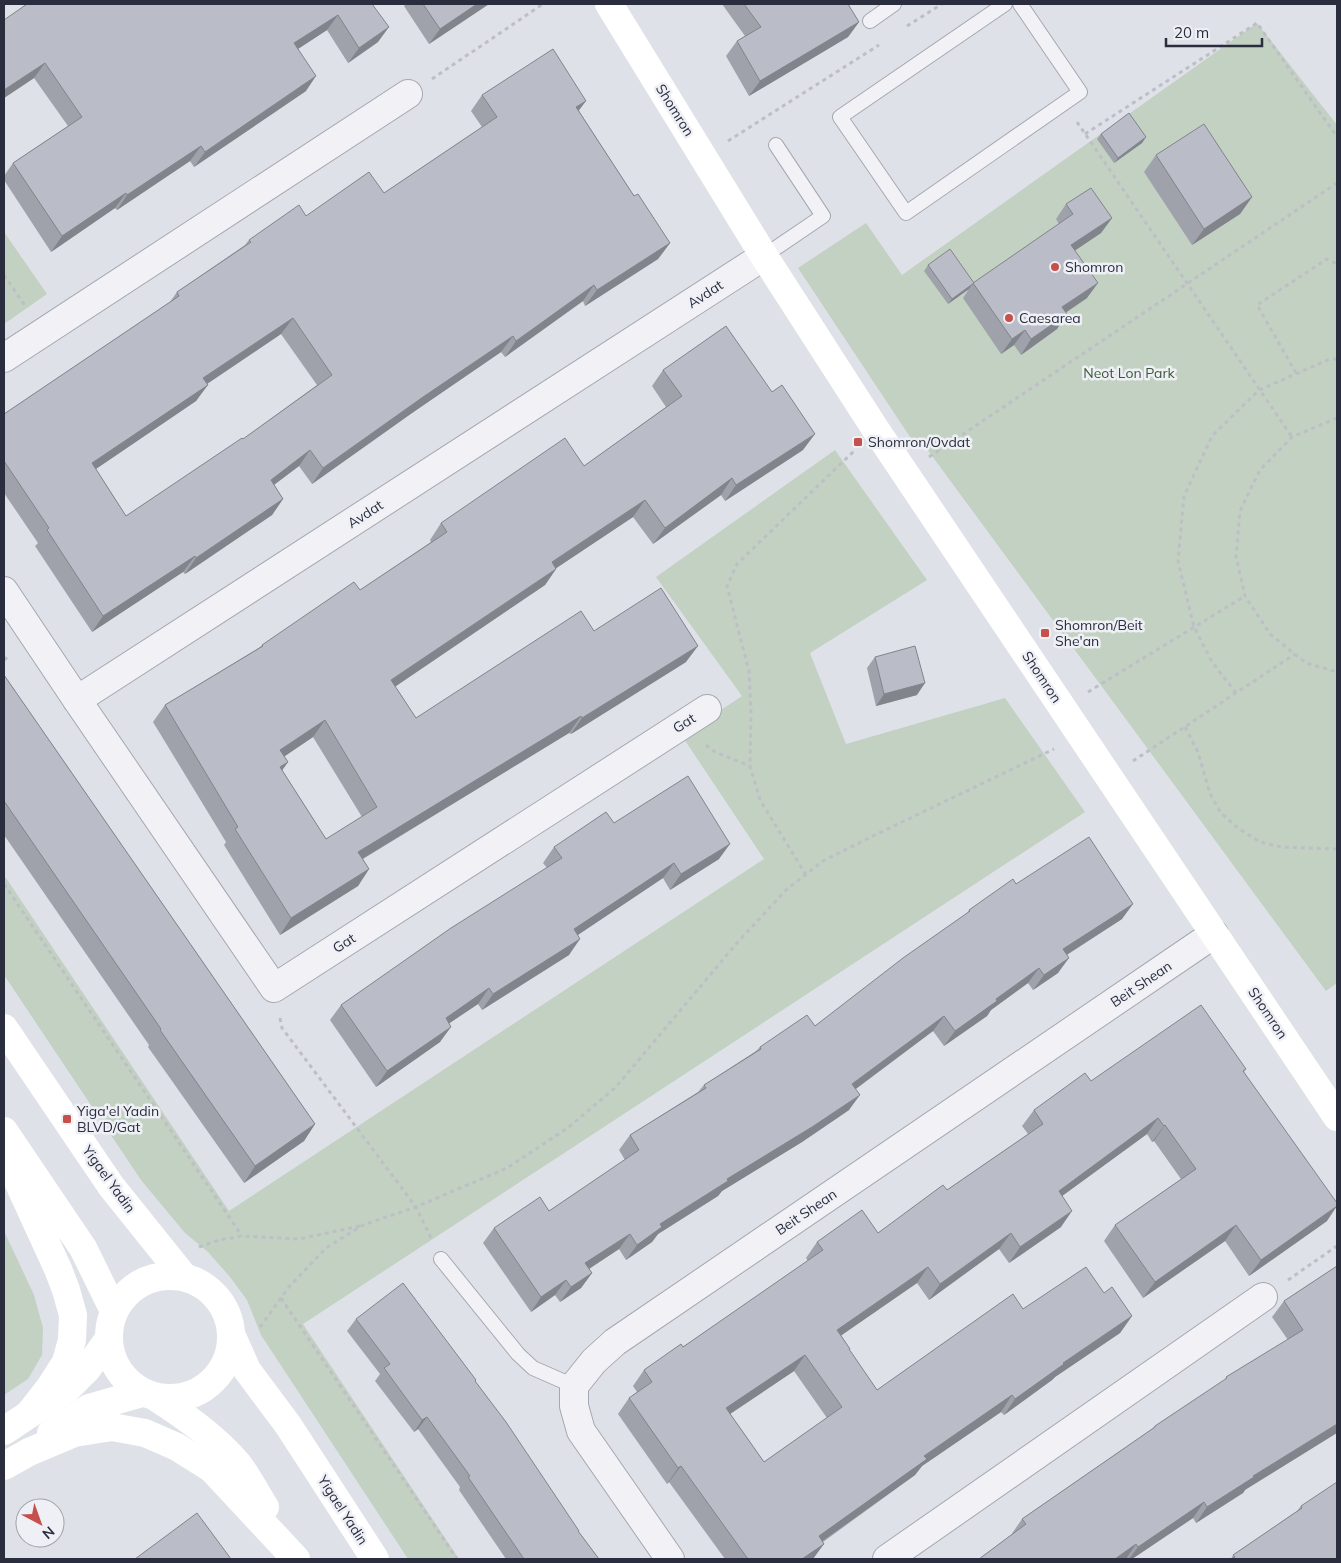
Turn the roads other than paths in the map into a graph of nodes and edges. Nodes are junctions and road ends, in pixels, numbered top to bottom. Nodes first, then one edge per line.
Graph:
1 (609, 4) edge
2 (894, 4) edge
3 (1005, 4) edge
4 (1020, 4) edge
5 (870, 21) dead end
6 (408, 94) road end
7 (776, 145) dead end
8 (764, 256) junction
9 (4, 358) edge
10 (4, 591) edge
11 (77, 700) junction
12 (707, 709) dead end
13 (1214, 934) junction
14 (4, 1028) edge
15 (1337, 1117) edge
16 (4, 1131) edge
17 (4, 1151) edge
18 (441, 1259) road end
19 (176, 1267) junction
20 (1263, 1297) road end
21 (114, 1311) junction
22 (108, 1340) junction
23 (235, 1345) junction
24 (574, 1386) junction
25 (149, 1395) junction
26 (29, 1414) junction
27 (4, 1431) edge
28 (4, 1465) edge
29 (298, 1559) edge
30 (375, 1559) edge
31 (670, 1559) edge
32 (887, 1559) edge

1 - 8 main road, Shomron
2 - 5 lane
3 - 4 lane
6 - 9 street
7 - 8 lane
8 - 11 street, Avdat
8 - 13 main road, Shomron
10 - 11 street
11 - 12 street, Gat
13 - 15 main road, Shomron
13 - 24 street, Beit Shean
14 - 19 main road, Yigael Yadin
16 - 21 main road
17 - 26 main road
18 - 24 lane
19 - 21 main road
19 - 23 main road
20 - 32 street
21 - 22 main road
22 - 25 main road
22 - 26 main road
23 - 25 main road
23 - 30 main road, Yigael Yadin
24 - 31 street
25 - 28 main road
25 - 29 main road
26 - 27 main road
28 - 29 main road

